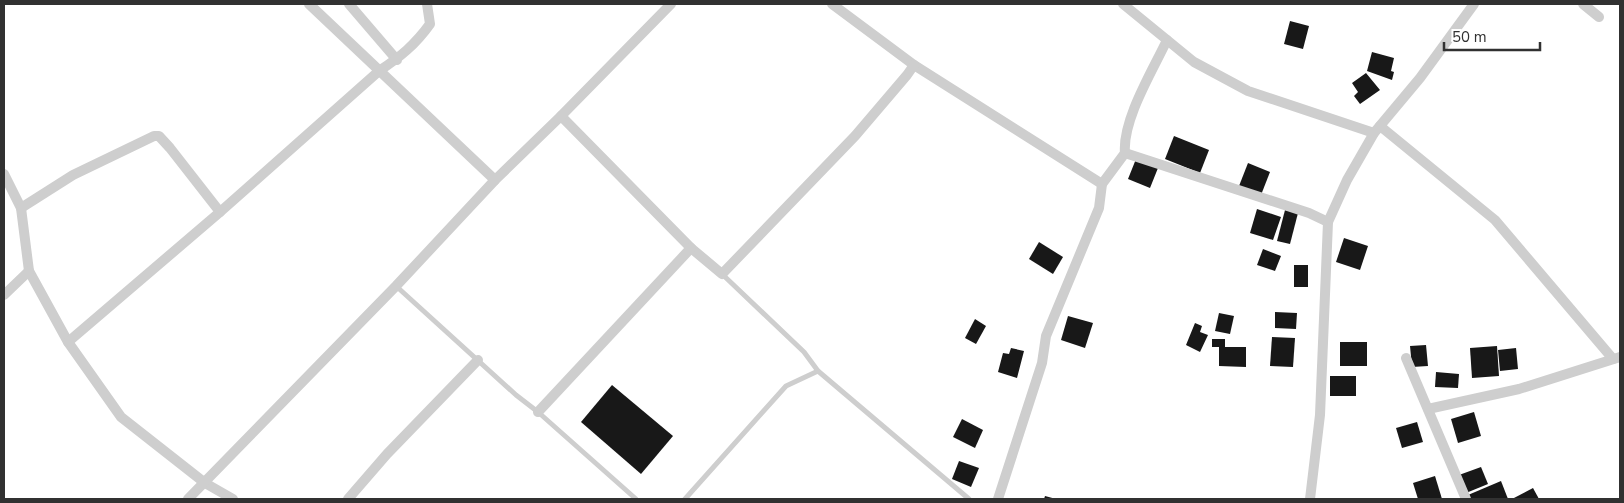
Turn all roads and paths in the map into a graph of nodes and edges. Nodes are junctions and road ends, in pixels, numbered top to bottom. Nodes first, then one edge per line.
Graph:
1 (309, 4) edge
2 (349, 4) edge
3 (428, 4) edge
4 (671, 4) edge
5 (832, 4) edge
6 (1123, 4) edge
7 (1474, 4) edge
8 (1583, 4) edge
9 (1599, 17) dead end
10 (1167, 40) junction
11 (397, 60) junction
12 (914, 65) junction
13 (379, 71) junction
14 (561, 116) junction
15 (1377, 129) junction
16 (1125, 153) junction
17 (4, 174) edge
18 (496, 180) junction
19 (1102, 184) junction
20 (21, 208) junction
21 (220, 212) junction
22 (1328, 222) junction
23 (691, 248) junction
24 (29, 271) junction
25 (722, 274) junction
26 (396, 286) junction
27 (4, 295) edge
28 (68, 342) junction
29 (1406, 358) dead end
30 (1617, 358) edge
31 (478, 360) junction
32 (818, 371) junction
33 (1428, 409) junction
34 (538, 412) junction
35 (205, 483) junction
36 (188, 499) edge
37 (233, 499) edge
38 (348, 499) edge
39 (636, 499) edge
40 (685, 499) edge
41 (969, 499) edge
42 (998, 499) edge
43 (1310, 499) edge
44 (1466, 499) edge

1 - 13 street
2 - 11 street
3 - 11 street
4 - 14 street
5 - 12 street
6 - 10 street
7 - 15 street
8 - 9 street
10 - 15 street
10 - 16 street
11 - 13 street
12 - 19 street
12 - 25 street
13 - 18 street
13 - 21 street
14 - 18 street
14 - 23 street
15 - 22 street
15 - 30 street
16 - 19 street
16 - 22 street
17 - 20 street
18 - 26 street
19 - 42 street
20 - 21 street
20 - 24 street
21 - 28 street
22 - 43 street
23 - 25 street
23 - 34 street
24 - 27 street
24 - 28 street
25 - 32 lane
26 - 31 lane
26 - 35 street
28 - 35 street
29 - 33 street
30 - 33 street
31 - 34 lane
31 - 38 street
32 - 40 lane
32 - 41 lane
33 - 44 street
34 - 39 lane
35 - 36 street
35 - 37 street

